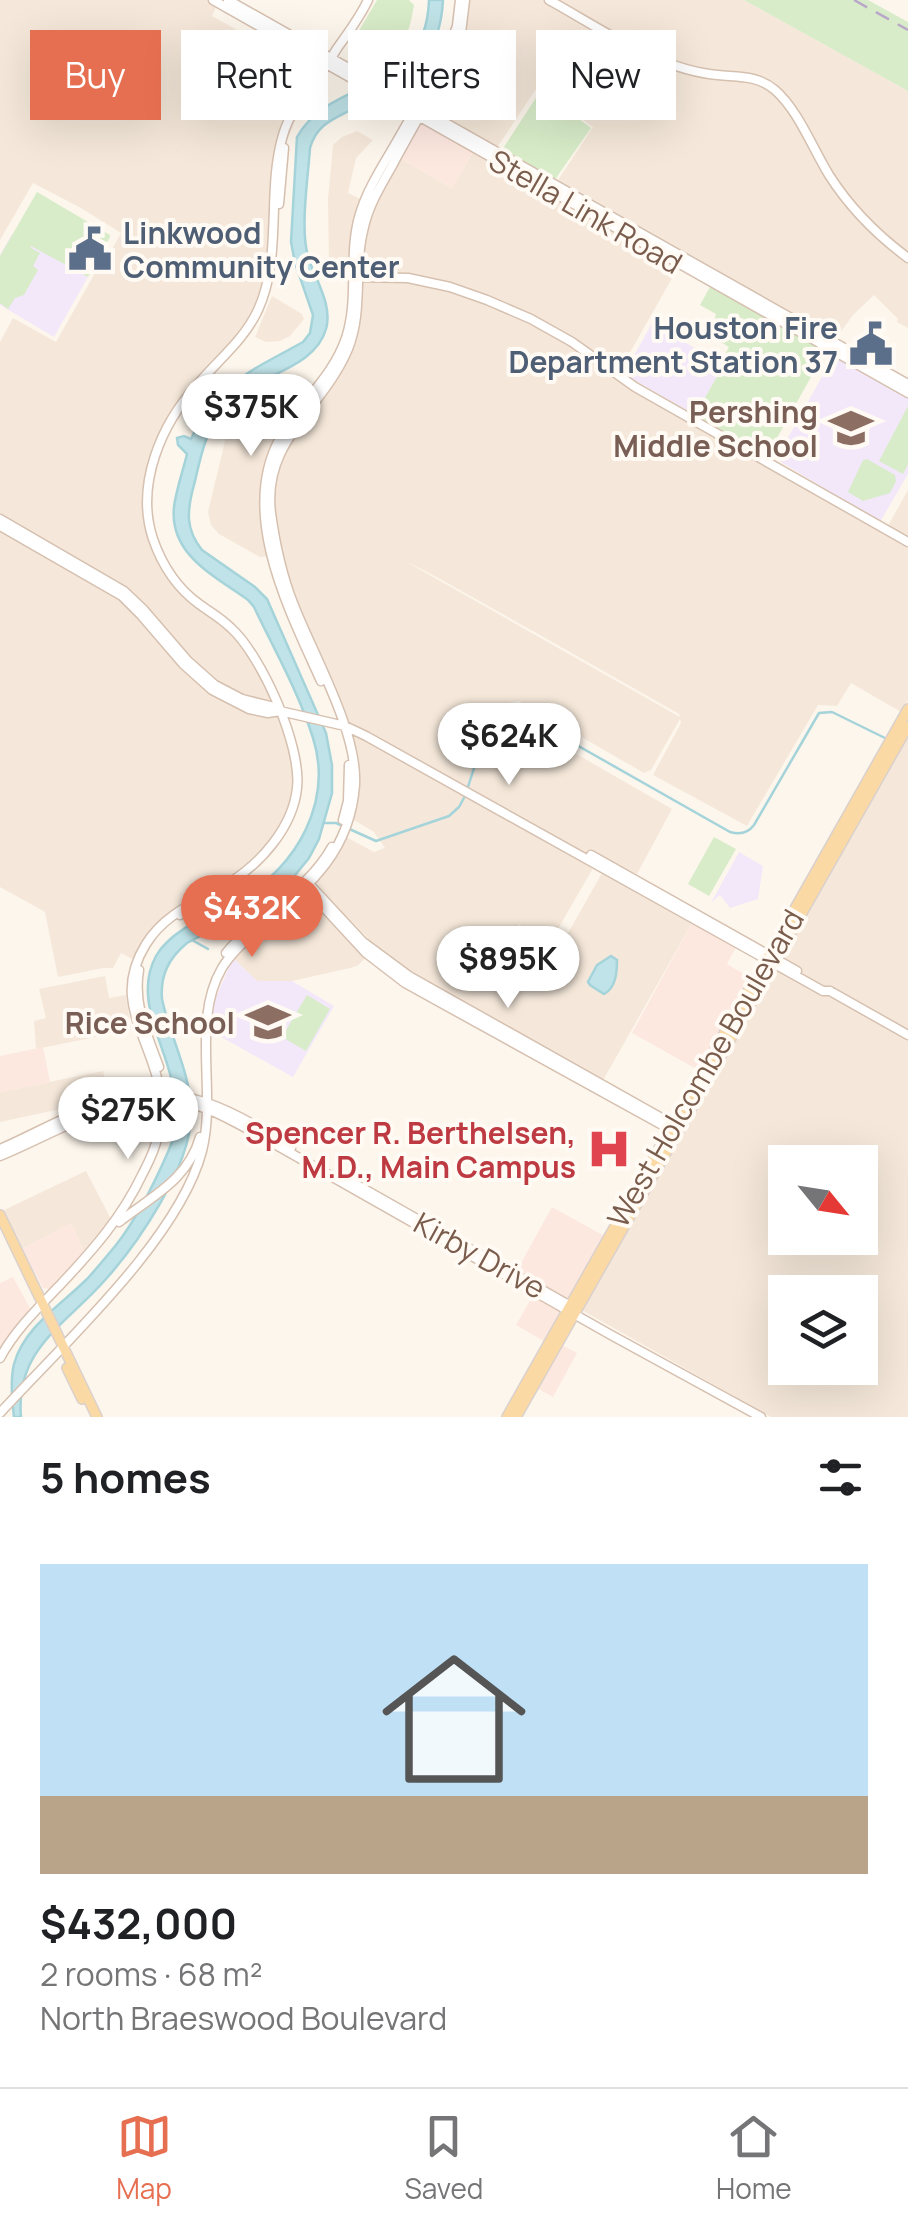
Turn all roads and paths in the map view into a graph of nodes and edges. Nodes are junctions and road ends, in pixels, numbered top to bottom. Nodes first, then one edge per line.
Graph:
1 (212, 0) edge
2 (228, 0) edge
3 (372, 0) edge
4 (463, 0) edge
5 (549, 0) edge
6 (270, 28) junction
7 (461, 30) edge
8 (331, 62) junction
9 (348, 72) edge
10 (413, 120) edge
11 (434, 120) edge
12 (908, 258) edge
13 (356, 277) junction
14 (868, 366) junction
15 (908, 384) edge
16 (908, 393) edge
17 (271, 469) junction
18 (0, 522) edge
19 (908, 542) edge
20 (270, 702) junction
21 (282, 712) junction
22 (334, 712) junction
23 (299, 716) junction
24 (907, 718) edge
25 (326, 722) junction
26 (342, 725) junction
27 (290, 726) junction
28 (358, 732) junction
29 (350, 742) junction
30 (466, 789) junction
31 (346, 819) junction
32 (306, 885) junction
33 (771, 959) junction
34 (908, 1035) edge
35 (165, 1096) junction
36 (203, 1104) junction
37 (248, 1129) junction
38 (675, 1129) junction
39 (267, 1132) junction
40 (37, 1136) junction
41 (0, 1149) edge
42 (0, 1156) edge
43 (0, 1215) edge
44 (0, 1225) edge
45 (112, 1227) junction
46 (41, 1308) junction
47 (572, 1310) junction
48 (59, 1344) junction
49 (0, 1358) edge
50 (78, 1383) junction
51 (2, 1411) edge
52 (94, 1417) edge
53 (507, 1417) edge
54 (516, 1417) edge
55 (761, 1417) edge

1 - 6 main road, Stella Link Road
2 - 6 main road, Stella Link Road
3 - 8 main road
4 - 7 main road
5 - 12 main road
6 - 8 main road, Stella Link Road
8 - 9 main road, Stella Link Road
8 - 20 main road
8 - 21 main road
10 - 13 main road
11 - 14 main road, Stella Link Road
13 - 17 main road
13 - 19 main road
14 - 15 main road, Stella Link Road
14 - 16 main road, Stella Link Road
17 - 22 main road
17 - 26 main road
18 - 20 main road
18 - 21 main road
20 - 21 main road
21 - 23 main road
21 - 27 main road
21 - 35 main road
22 - 25 main road
22 - 26 main road
23 - 25 main road
23 - 27 main road
24 - 33 main road, West Holcombe Boulevard
25 - 26 main road
26 - 28 main road
26 - 29 main road
26 - 30 main road
26 - 31 main road
27 - 35 main road
28 - 29 main road
28 - 30 main road
29 - 31 main road
30 - 33 main road
31 - 32 main road
32 - 36 main road
32 - 38 main road
33 - 34 main road
33 - 38 main road, West Holcombe Boulevard
35 - 36 main road, Kirby Drive
35 - 40 main road, Kirby Drive
35 - 45 main road
36 - 37 main road, Kirby Drive
36 - 39 main road, Kirby Drive
36 - 45 main road
36 - 48 main road
37 - 39 main road
37 - 47 main road, Kirby Drive
38 - 47 main road, West Holcombe Boulevard
39 - 47 main road, Kirby Drive
40 - 41 main road, Kirby Drive
40 - 42 main road, Kirby Drive
43 - 46 main road
44 - 46 main road
45 - 46 main road
46 - 48 main road
46 - 49 main road
47 - 53 main road, West Holcombe Boulevard
47 - 54 main road, West Holcombe Boulevard
47 - 55 main road, Kirby Drive
48 - 50 main road
48 - 50 main road
48 - 51 main road
50 - 52 main road

